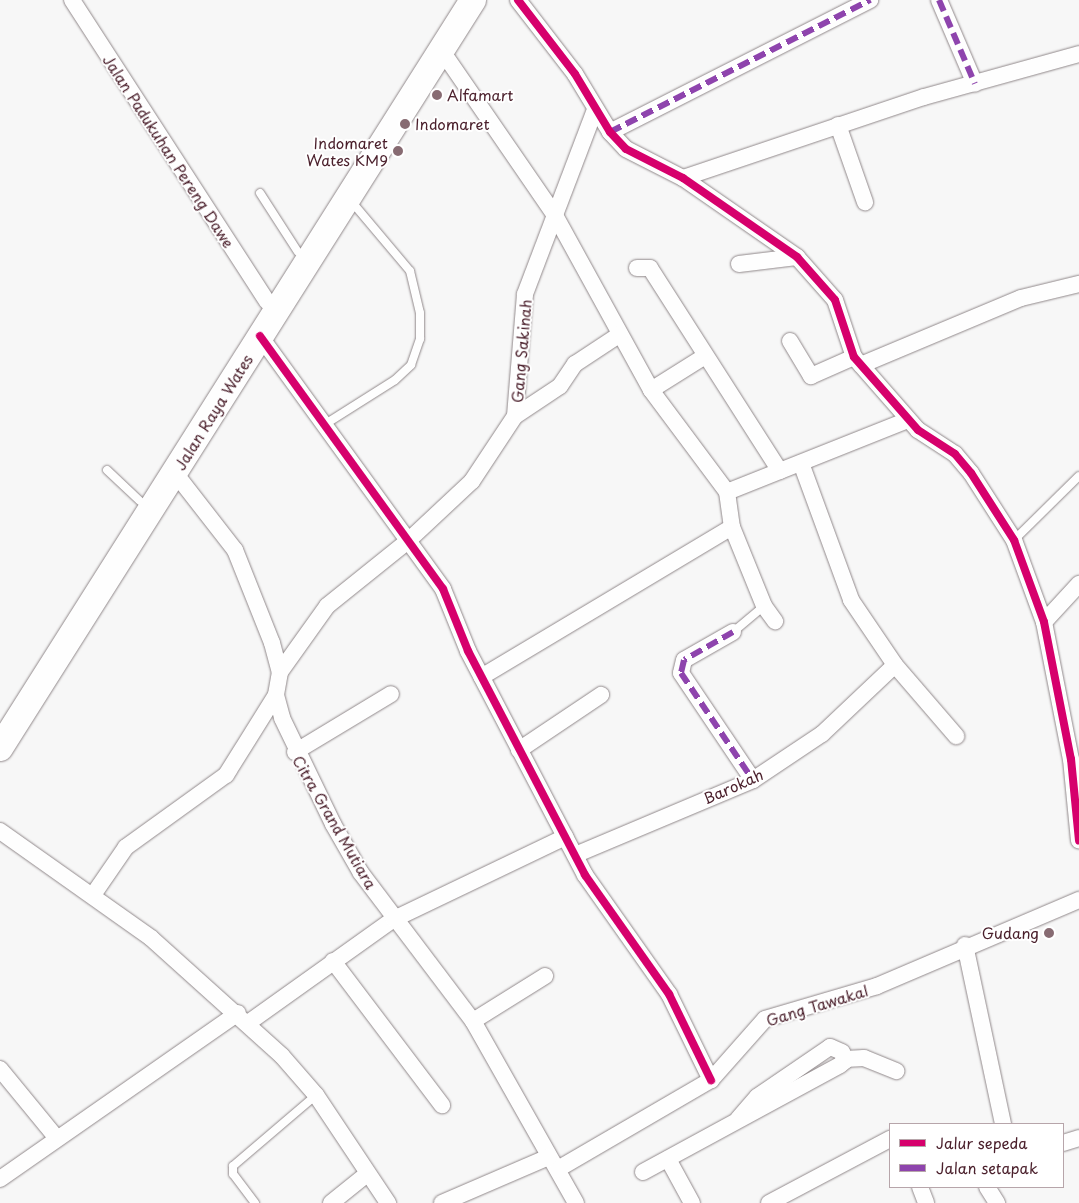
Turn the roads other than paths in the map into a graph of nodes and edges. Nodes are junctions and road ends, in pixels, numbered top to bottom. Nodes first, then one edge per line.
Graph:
1 (72, 0) edge
2 (457, 0) edge
3 (473, 0) edge
4 (518, 0) edge
5 (870, 0) edge
6 (939, 0) edge
7 (442, 51) junction
8 (1079, 54) edge
9 (975, 84) junction
10 (595, 110) junction
11 (838, 125) junction
12 (610, 132) junction
13 (683, 178) junction
14 (260, 193) dead end
15 (348, 197) junction
16 (866, 202) dead end
17 (556, 217) junction
18 (298, 252) junction
19 (797, 257) junction
20 (739, 264) dead end
21 (637, 268) dead end
22 (1079, 284) edge
23 (267, 301) junction
24 (619, 335) junction
25 (260, 336) junction
26 (790, 341) dead end
27 (704, 356) junction
28 (858, 361) junction
29 (651, 390) junction
30 (515, 416) junction
31 (908, 420) junction
32 (327, 423) junction
33 (801, 462) junction
34 (107, 470) dead end
35 (780, 472) junction
36 (175, 473) junction
37 (1079, 476) edge
38 (727, 492) junction
39 (140, 501) junction
40 (732, 526) junction
41 (409, 540) junction
42 (1014, 540) junction
43 (1079, 584) edge
44 (764, 606) junction
45 (775, 621) dead end
46 (1044, 622) junction
47 (733, 632) joint
48 (895, 665) junction
49 (280, 672) junction
50 (481, 677) junction
51 (391, 694) dead end
52 (276, 695) junction
53 (601, 695) dead end
54 (0, 721) edge
55 (956, 736) dead end
56 (0, 748) edge
57 (519, 750) junction
58 (295, 752) junction
59 (1075, 757) edge
60 (753, 780) junction
61 (0, 831) edge
62 (565, 837) junction
63 (1079, 841) edge
64 (574, 855) junction
65 (93, 896) junction
66 (1079, 900) edge
67 (394, 919) junction
68 (965, 945) junction
69 (333, 961) junction
70 (545, 976) dead end
71 (243, 1018) junction
72 (473, 1020) junction
73 (0, 1069) edge
74 (897, 1071) dead end
75 (711, 1080) junction
76 (316, 1095) junction
77 (442, 1105) dead end
78 (1003, 1123) edge
79 (55, 1136) junction
80 (1079, 1138) edge
81 (889, 1140) edge
82 (1064, 1143) edge
83 (668, 1159) junction
84 (553, 1163) junction
85 (643, 1172) dead end
86 (366, 1175) junction
87 (0, 1179) edge
88 (920, 1188) edge
89 (988, 1188) edge
90 (255, 1203) edge
91 (331, 1203) edge
92 (388, 1203) edge
93 (442, 1203) edge
94 (576, 1203) edge
95 (692, 1203) edge
96 (769, 1203) edge
97 (926, 1203) edge
98 (997, 1203) edge

1 - 23 street, Jalan Padukuhan Pereng Dawe
2 - 18 highway, Jalan Raya Wates
3 - 7 highway, Jalan Raya Wates
4 - 10 street
5 - 12 street
6 - 9 street
7 - 15 highway, Jalan Raya Wates
7 - 17 street
8 - 9 street
9 - 11 street
10 - 12 street
10 - 17 street, Gang Sakinah
11 - 13 street
11 - 16 street
12 - 13 street
13 - 19 street
14 - 18 lane
15 - 25 highway, Jalan Raya Wates
15 - 32 lane
17 - 24 street
17 - 30 street, Gang Sakinah
18 - 23 highway, Jalan Raya Wates
19 - 20 street
19 - 28 street
21 - 27 street
22 - 28 street
23 - 39 highway, Jalan Raya Wates
24 - 29 street
24 - 30 street
25 - 32 street
25 - 36 highway, Jalan Raya Wates
26 - 28 street
27 - 29 street
27 - 35 street
28 - 31 street
29 - 38 street
30 - 41 street, Gang Sakinah
31 - 33 street
31 - 42 street
32 - 41 street
33 - 35 street
33 - 48 street
34 - 39 lane
35 - 38 street
36 - 49 street
36 - 56 highway, Jalan Raya Wates
37 - 42 lane
38 - 40 street
39 - 54 highway, Jalan Raya Wates
40 - 44 street
40 - 50 street
41 - 49 street, Gang Sakinah
41 - 50 street
42 - 46 street
43 - 46 street
44 - 45 street
44 - 47 lane
46 - 59 street
47 - 60 street
48 - 55 street
48 - 60 street, Barokah
49 - 52 street, Citra Grand Mutiara
50 - 57 street
51 - 58 street
52 - 58 street, Citra Grand Mutiara
52 - 65 street
53 - 57 street
57 - 62 street
58 - 67 street, Citra Grand Mutiara
59 - 63 street
60 - 64 street, Barokah
61 - 65 street
62 - 64 street
62 - 67 street
64 - 75 street
65 - 71 street
66 - 68 street, Gang Tawakal
67 - 69 street
67 - 72 street, Citra Grand Mutiara
68 - 75 street, Gang Tawakal
68 - 78 street
69 - 71 street
69 - 77 street
70 - 72 street
71 - 76 street
71 - 79 street
72 - 84 street, Citra Grand Mutiara
73 - 79 street
74 - 83 street
75 - 84 street, Gang Tawakal
76 - 86 street
76 - 90 lane
79 - 87 street
80 - 82 street
81 - 96 street
83 - 85 street
83 - 95 street
84 - 93 street, Gang Tawakal
84 - 94 street, Citra Grand Mutiara
86 - 91 street
86 - 92 street
88 - 97 street
89 - 98 street

